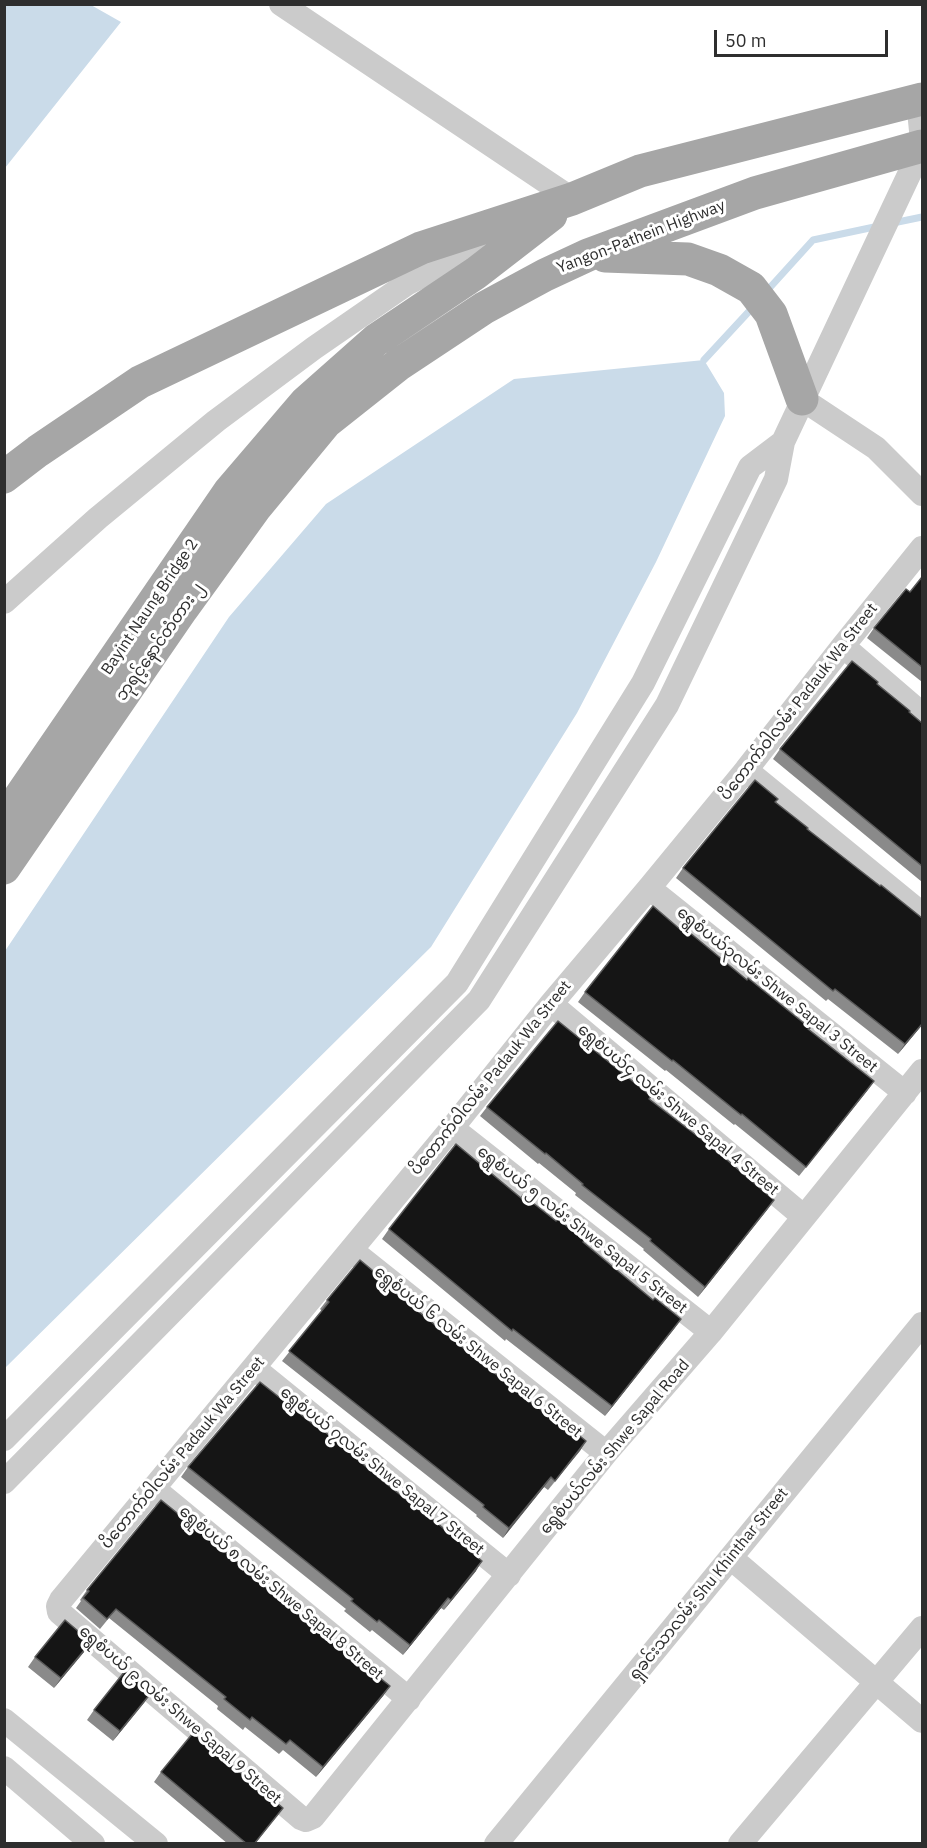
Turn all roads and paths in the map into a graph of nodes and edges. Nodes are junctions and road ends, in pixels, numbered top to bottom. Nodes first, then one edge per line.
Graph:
1 (281, 4) edge
2 (920, 99) edge
3 (922, 141) edge
4 (922, 147) edge
5 (572, 199) junction
6 (588, 255) junction
7 (802, 399) junction
8 (316, 412) junction
9 (783, 442) junction
10 (4, 477) edge
11 (922, 494) edge
12 (922, 548) edge
13 (4, 602) edge
14 (843, 646) junction
15 (922, 714) edge
16 (746, 770) junction
17 (4, 820) edge
18 (4, 868) edge
19 (649, 888) junction
20 (922, 914) edge
21 (551, 1004) junction
22 (922, 1071) edge
23 (905, 1093) junction
24 (452, 1128) junction
25 (804, 1217) junction
26 (351, 1250) junction
27 (922, 1324) edge
28 (711, 1332) junction
29 (254, 1368) junction
30 (4, 1439) edge
31 (606, 1453) junction
32 (4, 1482) edge
33 (153, 1488) junction
34 (731, 1558) junction
35 (509, 1575) junction
36 (58, 1606) joint
37 (922, 1628) edge
38 (877, 1682) junction
39 (409, 1699) junction
40 (4, 1720) edge
41 (922, 1721) edge
42 (4, 1768) edge
43 (306, 1820) joint
44 (742, 1843) edge
45 (93, 1844) edge
46 (156, 1844) edge
47 (496, 1844) edge

1 - 5 street
2 - 3 street
2 - 5 main road
4 - 6 main road, Yangon-Pathein Highway
4 - 7 street
5 - 8 main road
5 - 10 main road
5 - 13 street
6 - 7 main road
6 - 8 main road, Yangon-Pathein Highway
7 - 9 street
7 - 11 street
8 - 17 main road, Bayint Naung Bridge 2
8 - 18 main road, ဘုရင့်နောင်တံတား ၂
9 - 30 street
9 - 32 street
12 - 14 street, ပိတောက်ဝါလမ်း Padauk Wa Street
14 - 15 street
14 - 16 street, ပိတောက်ဝါလမ်း Padauk Wa Street
16 - 19 street, ပိတောက်ဝါလမ်း Padauk Wa Street
16 - 20 street
19 - 21 street, ပိတောက်ဝါလမ်း Padauk Wa Street
19 - 23 street, ရွေစံပယ်၃လမ်း Shwe Sapal 3 Street
21 - 24 street, ပိတောက်ဝါလမ်း Padauk Wa Street
21 - 25 street, ရွေစံပယ်၄ လမ်း Shwe Sapal 4 Street
22 - 23 street, ရွေစံပယ်လမ်း Shwe Sapal Road
23 - 25 street, ရွေစံပယ်လမ်း Shwe Sapal Road
24 - 26 street, ပိတောက်ဝါလမ်း Padauk Wa Street
24 - 28 street, ရွေစံပယ် ၅ လမ်း Shwe Sapal 5 Street
25 - 28 street, ရွေစံပယ်လမ်း Shwe Sapal Road
26 - 29 street, ပိတောက်ဝါလမ်း Padauk Wa Street
26 - 31 street, ရွေစံပယ် ၆ လမ်း Shwe Sapal 6 Street
27 - 34 street, ရှခင်းသာလမ်း Shu Khinthar Street
28 - 31 street, ရွေစံပယ်လမ်း Shwe Sapal Road
29 - 33 street, ပိတောက်ဝါလမ်း Padauk Wa Street
29 - 35 street, ရွေစံပယ် ၇လမ်း Shwe Sapal 7 Street
31 - 35 street, ရွေစံပယ်လမ်း Shwe Sapal Road
33 - 36 street, ပိတောက်ဝါလမ်း Padauk Wa Street
33 - 39 street, ရွေစံပယ် ၈ လမ်း Shwe Sapal 8 Street
34 - 38 street
34 - 47 street, ရှခင်းသာလမ်း Shu Khinthar Street
35 - 39 street, ရွေစံပယ်လမ်း Shwe Sapal Road
36 - 43 street, ရွေစံပယ် ၉ လမ်း Shwe Sapal 9 Street
37 - 38 street
38 - 41 street
38 - 44 street
39 - 43 street, ရွေစံပယ်လမ်း Shwe Sapal Road
40 - 46 street
42 - 45 street

